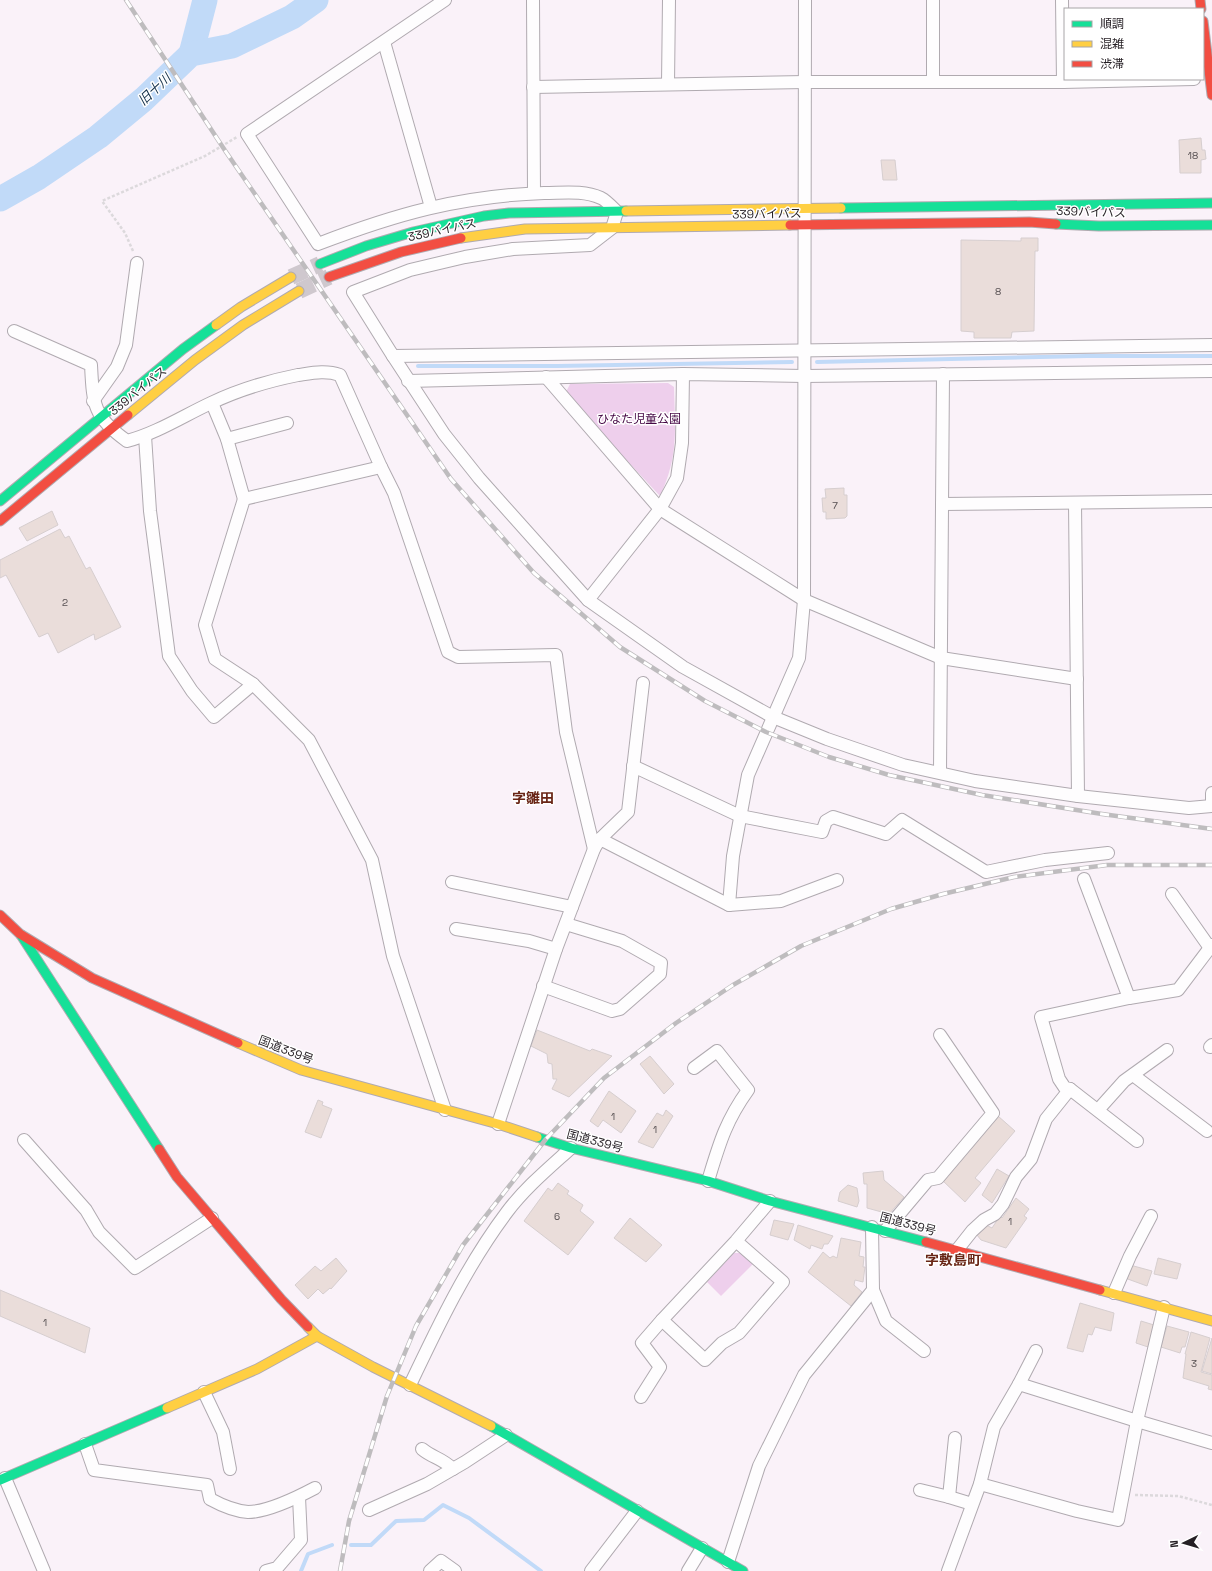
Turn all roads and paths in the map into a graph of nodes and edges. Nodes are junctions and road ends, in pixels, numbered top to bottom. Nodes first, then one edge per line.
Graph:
1 (445, 0) edge
2 (533, 0) edge
3 (669, 0) edge
4 (805, 0) edge
5 (933, 0) edge
6 (1062, 0) edge
7 (1204, 33) edge
8 (384, 42) junction
9 (1208, 79) edge
10 (1150, 80) edge
11 (805, 82) junction
12 (933, 82) junction
13 (1063, 82) junction
14 (668, 84) junction
15 (533, 87) junction
16 (1212, 94) edge
17 (247, 134) junction
18 (534, 194) junction
19 (1212, 203) edge
20 (430, 207) junction
21 (805, 209) junction
22 (617, 212) junction
23 (1212, 224) edge
24 (805, 225) junction
25 (612, 228) junction
26 (137, 264) joint
27 (320, 264) tunnel mouth
28 (291, 277) tunnel mouth
29 (329, 277) tunnel mouth
30 (299, 291) tunnel mouth
31 (14, 330) dead end
32 (1212, 345) edge
33 (805, 351) junction
34 (393, 356) junction
35 (1212, 371) edge
36 (683, 374) junction
37 (943, 374) junction
38 (804, 376) junction
39 (546, 377) junction
40 (408, 381) junction
41 (93, 401) junction
42 (212, 403) junction
43 (101, 417) junction
44 (287, 423) dead end
45 (111, 429) junction
46 (145, 436) junction
47 (227, 439) junction
48 (380, 467) junction
49 (244, 499) junction
50 (0, 501) edge
51 (1212, 501) edge
52 (1075, 503) junction
53 (942, 504) junction
54 (660, 509) junction
55 (0, 521) edge
56 (588, 600) junction
57 (804, 600) junction
58 (941, 658) junction
59 (1077, 679) junction
60 (253, 684) junction
61 (643, 684) dead end
62 (773, 717) junction
63 (633, 766) junction
64 (940, 772) junction
65 (1212, 793) edge
66 (1078, 796) junction
67 (1212, 806) edge
68 (740, 816) junction
69 (597, 844) junction
70 (1108, 853) dead end
71 (1084, 879) dead end
72 (837, 880) dead end
73 (452, 882) dead end
74 (1172, 894) dead end
75 (729, 905) junction
76 (572, 907) junction
77 (0, 915) edge
78 (566, 924) junction
79 (456, 929) dead end
80 (20, 934) junction
81 (1211, 947) edge
82 (556, 949) junction
83 (543, 986) junction
84 (1129, 998) junction
85 (940, 1035) dead end
86 (1167, 1050) dead end
87 (694, 1068) dead end
88 (1133, 1074) junction
89 (1070, 1089) junction
90 (445, 1110) junction
91 (1098, 1110) junction
92 (498, 1124) junction
93 (1207, 1131) dead end
94 (24, 1140) dead end
95 (1137, 1141) dead end
96 (571, 1148) junction
97 (708, 1181) junction
98 (770, 1200) junction
99 (1151, 1216) dead end
100 (212, 1218) junction
101 (872, 1227) junction
102 (885, 1231) junction
103 (736, 1241) junction
104 (957, 1250) junction
105 (873, 1290) junction
106 (1114, 1293) junction
107 (1164, 1307) junction
108 (662, 1320) junction
109 (1212, 1321) edge
110 (317, 1336) junction
111 (924, 1351) dead end
112 (1036, 1351) dead end
113 (1020, 1384) junction
114 (410, 1385) junction
115 (204, 1392) junction
116 (641, 1397) dead end
117 (1137, 1421) junction
118 (506, 1435) junction
119 (955, 1438) dead end
120 (1212, 1443) edge
121 (85, 1444) junction
122 (422, 1449) dead end
123 (230, 1469) dead end
124 (453, 1469) junction
125 (2, 1479) edge
126 (980, 1484) junction
127 (315, 1488) dead end
128 (920, 1490) dead end
129 (1123, 1494) junction
130 (299, 1497) junction
131 (949, 1497) junction
132 (972, 1504) junction
133 (1212, 1505) edge
134 (369, 1510) dead end
135 (637, 1511) junction
136 (702, 1548) junction
137 (728, 1562) junction
138 (44, 1571) edge
139 (266, 1571) edge
140 (430, 1571) edge
141 (456, 1571) edge
142 (591, 1571) edge
143 (688, 1571) edge
144 (743, 1571) edge
145 (948, 1571) edge

1 - 8 street
2 - 15 street
3 - 14 street
4 - 11 street
5 - 12 street
6 - 13 street
7 - 9 main road
8 - 17 street
8 - 20 street
9 - 16 main road
10 - 13 street
11 - 12 street
11 - 14 street
11 - 21 street
12 - 13 street
14 - 15 street
15 - 18 street
17 - 20 street
17 - 26 path
18 - 20 street
18 - 22 street
19 - 21 main road
21 - 22 main road
21 - 24 street
22 - 25 street
22 - 27 main road
23 - 24 main road, 339バイパス
24 - 25 main road, 339バイパス
24 - 33 street
25 - 29 main road, 339バイパス
25 - 34 street
26 - 41 street
28 - 43 main road
30 - 45 main road, 339バイパス
31 - 41 street
32 - 33 street
33 - 34 street
33 - 38 street
34 - 40 street
35 - 37 street
36 - 38 street
36 - 39 street
36 - 54 street
37 - 38 street
37 - 53 street
38 - 57 street
39 - 40 street
39 - 54 street
40 - 56 street
41 - 43 street
42 - 46 street
42 - 47 street
42 - 48 street
43 - 45 street
43 - 50 main road
44 - 47 street
45 - 46 street
45 - 55 main road, 339バイパス
46 - 60 street
47 - 49 street
48 - 49 street
48 - 69 street
49 - 60 street
51 - 52 street
52 - 53 street
52 - 59 street
53 - 58 street
54 - 56 street
54 - 57 street
56 - 62 street
57 - 58 street
57 - 62 street
58 - 59 street
58 - 64 street
59 - 66 street
60 - 90 street
61 - 63 street
62 - 64 street
62 - 68 street
63 - 68 street
63 - 69 street
64 - 66 street
65 - 67 street
66 - 67 street
68 - 70 street
68 - 75 street
69 - 75 street
69 - 76 street
71 - 84 street
72 - 75 street
73 - 76 street
74 - 81 street
76 - 78 street
77 - 80 main road, 国道339号
78 - 82 street
78 - 83 street
79 - 82 street
80 - 90 main road, 国道339号
80 - 100 main road
81 - 84 street
82 - 83 street
83 - 92 street
84 - 89 street
85 - 102 street
86 - 88 street
87 - 97 street
88 - 91 street
88 - 93 street
89 - 91 street
89 - 104 street
90 - 92 main road, 国道339号
91 - 95 street
92 - 96 main road, 国道339号
94 - 100 street
96 - 97 main road, 国道339号
96 - 114 street
97 - 98 main road, 国道339号
98 - 101 main road, 国道339号
98 - 103 street
99 - 106 street
100 - 110 main road
101 - 102 main road, 国道339号
101 - 105 street
102 - 104 main road, 国道339号
103 - 108 street
103 - 108 street
104 - 106 main road, 国道339号
105 - 111 street
105 - 137 street
106 - 107 main road, 国道339号
107 - 109 main road, 国道339号
107 - 117 street
108 - 116 street
110 - 114 main road
110 - 115 main road
112 - 113 street
113 - 117 street
113 - 126 street
114 - 118 main road
115 - 121 main road
115 - 123 street
117 - 120 street
117 - 129 street
118 - 124 street
118 - 135 main road
119 - 131 street
121 - 125 main road
121 - 130 street
122 - 124 street
124 - 134 street
125 - 138 street
126 - 129 street
126 - 132 street
127 - 130 street
128 - 131 street
129 - 133 path
130 - 139 street
131 - 132 street
132 - 145 street
135 - 136 main road
135 - 142 street
136 - 137 main road
136 - 143 street
137 - 144 main road
140 - 141 street

